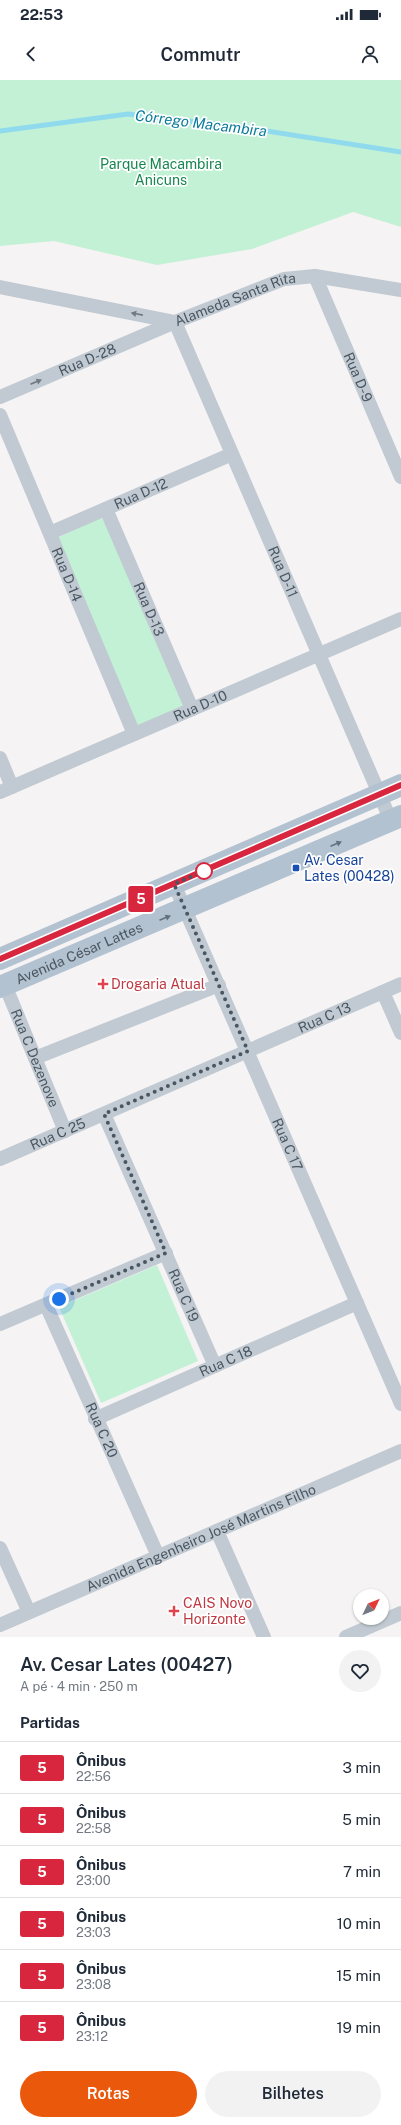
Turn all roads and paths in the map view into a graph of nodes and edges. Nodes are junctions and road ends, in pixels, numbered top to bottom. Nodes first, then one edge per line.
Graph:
1 (315, 276) junction
2 (0, 287) edge
3 (401, 290) edge
4 (176, 322) junction
5 (0, 397) edge
6 (0, 415) edge
7 (232, 454) junction
8 (401, 477) edge
9 (106, 509) junction
10 (50, 533) junction
11 (401, 619) edge
12 (319, 654) junction
13 (192, 709) junction
14 (134, 734) junction
15 (0, 758) edge
16 (401, 785) edge
17 (6, 790) edge
18 (380, 794) junction
19 (396, 819) edge
20 (174, 884) junction
21 (185, 909) junction
22 (0, 959) edge
23 (219, 984) junction
24 (401, 984) edge
25 (2, 986) edge
26 (383, 992) junction
27 (401, 1033) edge
28 (248, 1051) junction
29 (35, 1058) junction
30 (104, 1114) junction
31 (65, 1131) junction
32 (0, 1160) edge
33 (166, 1253) junction
34 (357, 1303) junction
35 (46, 1305) junction
36 (0, 1324) edge
37 (215, 1366) junction
38 (401, 1404) edge
39 (95, 1419) junction
40 (401, 1452) edge
41 (217, 1531) junction
42 (0, 1548) edge
43 (158, 1556) junction
44 (29, 1612) junction
45 (401, 1613) edge
46 (0, 1625) edge
47 (264, 1637) edge
48 (346, 1637) edge

1 - 3 street, Alameda Santa Rita
1 - 4 street, Alameda Santa Rita
1 - 8 street, Rua D-9
4 -> 2 street, Alameda Santa Rita
5 -> 4 street, Rua D-28
4 - 7 street, Rua D-11
6 - 10 street, Rua D-14
7 - 9 street, Rua D-12
7 - 12 street, Rua D-11
9 - 10 street, Rua D-12
9 - 13 street, Rua D-13
10 - 14 street, Rua D-14
11 - 12 street, Rua D-10
12 - 13 street, Rua D-10
12 - 18 street, Rua D-11
13 - 14 street, Rua D-10
14 - 17 street, Rua D-10
15 - 17 street
16 - 18 main road, Avenida César Lattes
18 - 19 street, Rua D-11
18 - 20 main road, Avenida César Lattes
21 -> 19 main road, Avenida César Lattes
20 - 21 street, Rua C 17
20 - 22 main road, Avenida César Lattes
21 - 23 street, Rua C 17
25 -> 21 main road, Avenida César Lattes
23 - 28 street, Rua C 17
23 - 29 street
24 - 26 street, Rua C 13
25 - 29 street, Rua C Dezenove
26 - 27 street
26 - 28 street, Rua C 13
28 - 30 street, Rua C 25
28 - 34 street, Rua C 17
29 - 31 street, Rua C Dezenove
30 - 31 street, Rua C 25
30 - 33 street, Rua C 19
31 - 32 street, Rua C 25
33 - 35 street
33 - 37 street, Rua C 19
34 - 37 street, Rua C 18
34 - 38 street, Rua C 17
35 - 36 street
35 - 39 street, Rua C 20
37 - 39 street, Rua C 18
39 - 43 street, Rua C 20
40 - 41 street, Avenida Engenheiro José Martins Filho
41 - 43 street, Avenida Engenheiro José Martins Filho
41 - 47 street
42 - 44 street
43 - 44 street, Avenida Engenheiro José Martins Filho
44 - 46 street, Avenida Engenheiro José Martins Filho
45 - 48 street

